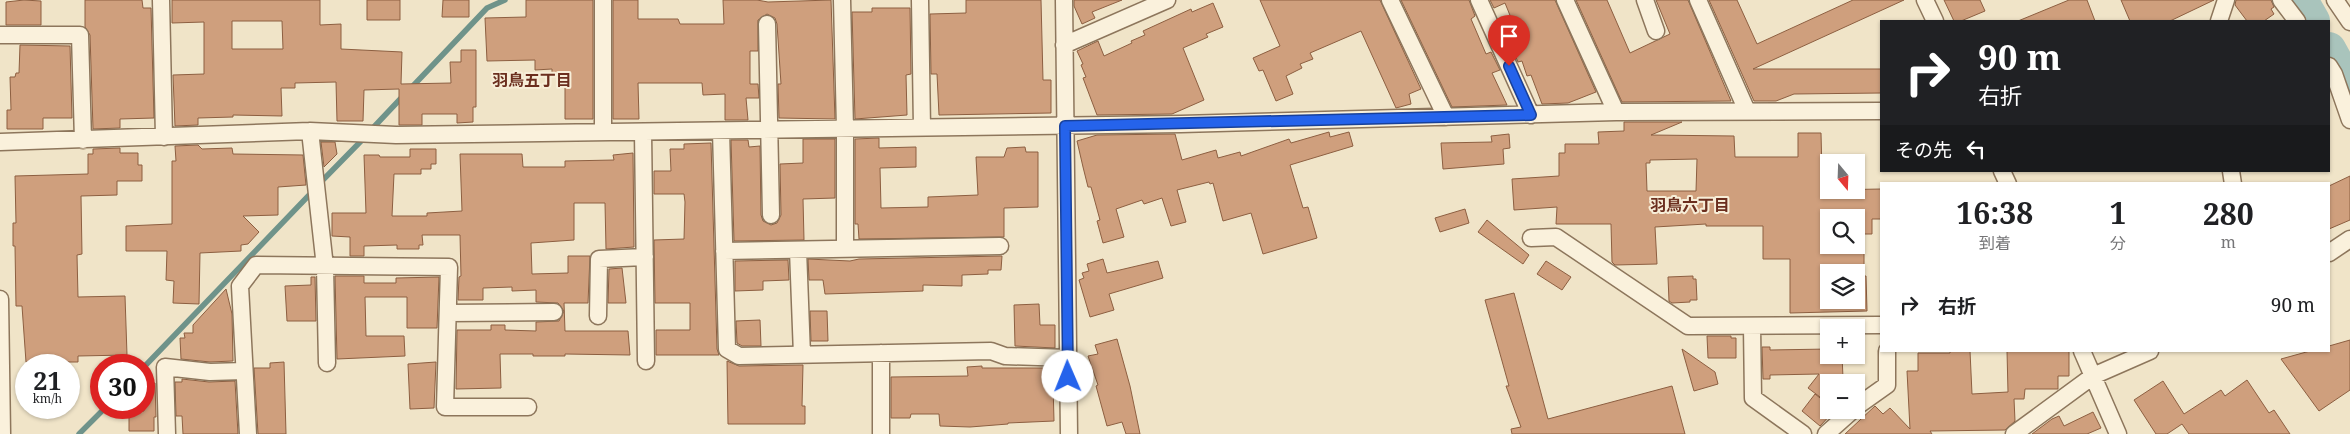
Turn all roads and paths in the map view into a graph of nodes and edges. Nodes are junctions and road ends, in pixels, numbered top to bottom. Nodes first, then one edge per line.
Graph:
1 (161, 0) edge
2 (603, 0) edge
3 (842, 0) edge
4 (920, 0) edge
5 (1064, 0) edge
6 (1167, 0) edge
7 (1390, 0) edge
8 (1479, 0) edge
9 (1565, 0) edge
10 (1645, 0) edge
11 (1698, 0) edge
12 (1925, 0) edge
13 (2226, 0) edge
14 (2281, 0) edge
15 (2335, 0) edge
16 (1935, 20) edge
17 (2219, 20) edge
18 (2295, 20) edge
19 (2350, 22) edge
20 (767, 24) dead end
21 (1656, 31) dead end
22 (0, 35) edge
23 (1064, 45) junction
24 (2330, 68) edge
25 (1880, 111) edge
26 (1616, 112) junction
27 (1747, 112) junction
28 (1531, 115) junction
29 (1446, 117) junction
30 (2350, 120) edge
31 (1065, 126) junction
32 (922, 128) junction
33 (845, 129) junction
34 (768, 130) junction
35 (310, 131) junction
36 (721, 131) junction
37 (603, 132) junction
38 (643, 132) junction
39 (164, 137) junction
40 (84, 140) junction
41 (0, 142) edge
42 (771, 215) dead end
43 (1531, 238) dead end
44 (2350, 239) edge
45 (1000, 246) dead end
46 (845, 249) junction
47 (798, 250) junction
48 (724, 251) junction
49 (2330, 252) edge
50 (645, 257) junction
51 (325, 267) junction
52 (0, 299) edge
53 (554, 312) dead end
54 (448, 313) junction
55 (598, 316) dead end
56 (1880, 325) edge
57 (1752, 326) junction
58 (1888, 352) edge
59 (2082, 352) edge
60 (2148, 352) edge
61 (880, 353) junction
62 (802, 355) junction
63 (1068, 358) junction
64 (646, 361) dead end
65 (327, 363) dead end
66 (244, 371) junction
67 (2094, 376) junction
68 (1865, 401) edge
69 (528, 407) dead end
70 (1843, 419) edge
71 (2, 434) edge
72 (167, 434) edge
73 (248, 434) edge
74 (881, 434) edge
75 (1069, 434) edge
76 (1803, 434) edge
77 (1826, 434) edge
78 (2014, 434) edge
79 (2118, 434) edge

1 - 39 street
2 - 37 street
3 - 33 street
4 - 32 street
5 - 23 street
6 - 23 street
7 - 29 street
8 - 28 street
9 - 26 street
10 - 21 street
11 - 27 street
12 - 16 street
13 - 17 street
14 - 18 street
15 - 19 street
20 - 34 street
22 - 40 street
23 - 31 street
24 - 30 street
25 - 27 street
26 - 27 street
26 - 28 street
28 - 29 street
29 - 31 street
31 - 32 street
31 - 63 street
32 - 33 street
33 - 34 street
33 - 46 street
34 - 36 street
34 - 42 street
35 - 37 street
35 - 39 street
35 - 51 street
36 - 38 street
36 - 48 street
37 - 38 street
38 - 50 street
39 - 40 street
40 - 41 street
43 - 57 street
44 - 49 street
45 - 46 street
46 - 47 street
47 - 48 street
47 - 62 street
48 - 62 street
50 - 55 street
50 - 64 street
51 - 54 street
51 - 65 street
51 - 66 street
52 - 71 street
53 - 54 street
54 - 69 street
56 - 57 street
57 - 76 street
58 - 68 street
59 - 67 street
60 - 67 street
61 - 62 street
61 - 63 street
61 - 74 street
63 - 75 street
66 - 72 street
66 - 73 street
67 - 78 street
67 - 79 street
70 - 77 street

